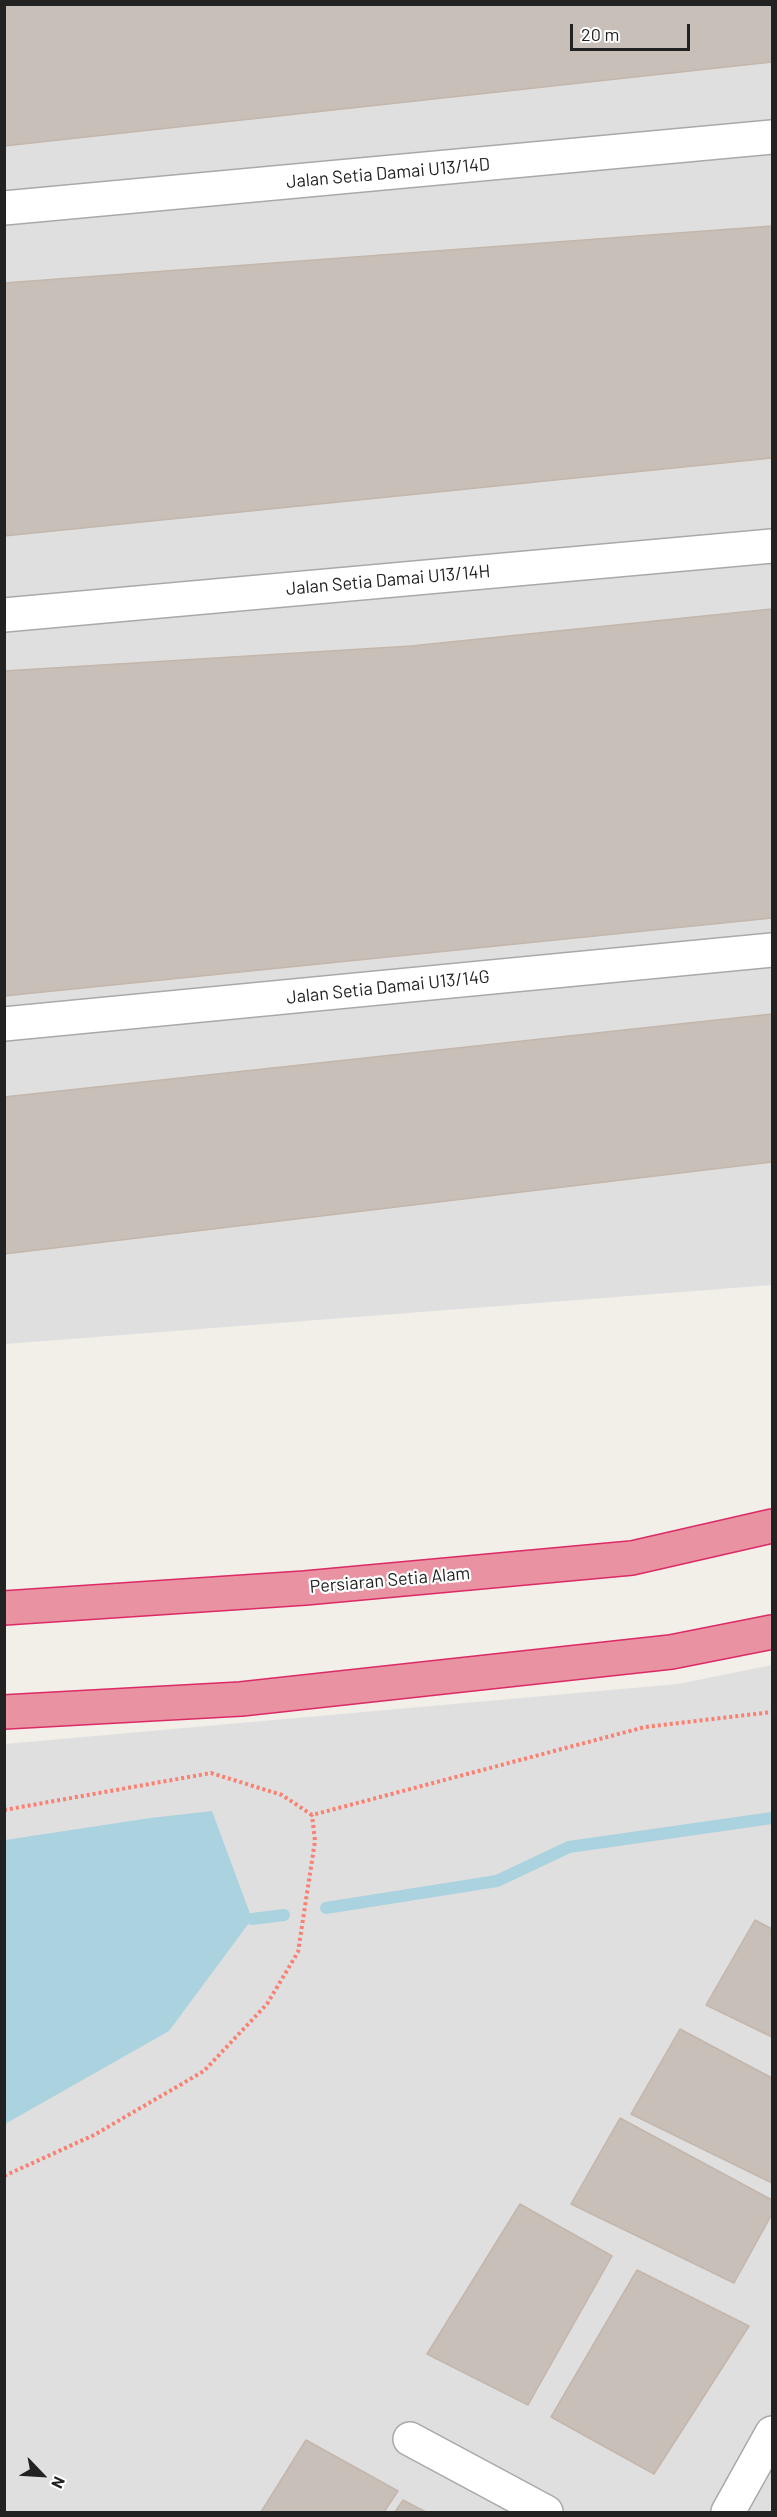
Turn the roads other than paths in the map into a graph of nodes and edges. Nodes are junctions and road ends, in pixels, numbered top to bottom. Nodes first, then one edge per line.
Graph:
1 (772, 137) edge
2 (4, 208) edge
3 (772, 546) edge
4 (4, 615) edge
5 (772, 950) edge
6 (4, 1024) edge
7 (772, 1526) edge
8 (4, 1608) edge
9 (772, 1632) edge
10 (4, 1712) edge
11 (772, 2433) edge
12 (410, 2439) dead end
13 (546, 2512) edge
14 (728, 2512) edge

1 - 2 street, Jalan Setia Damai U13/14D
3 - 4 street, Jalan Setia Damai U13/14H
5 - 6 street, Jalan Setia Damai U13/14G
7 - 8 highway, Persiaran Setia Alam
9 - 10 highway
11 - 14 street
12 - 13 street

